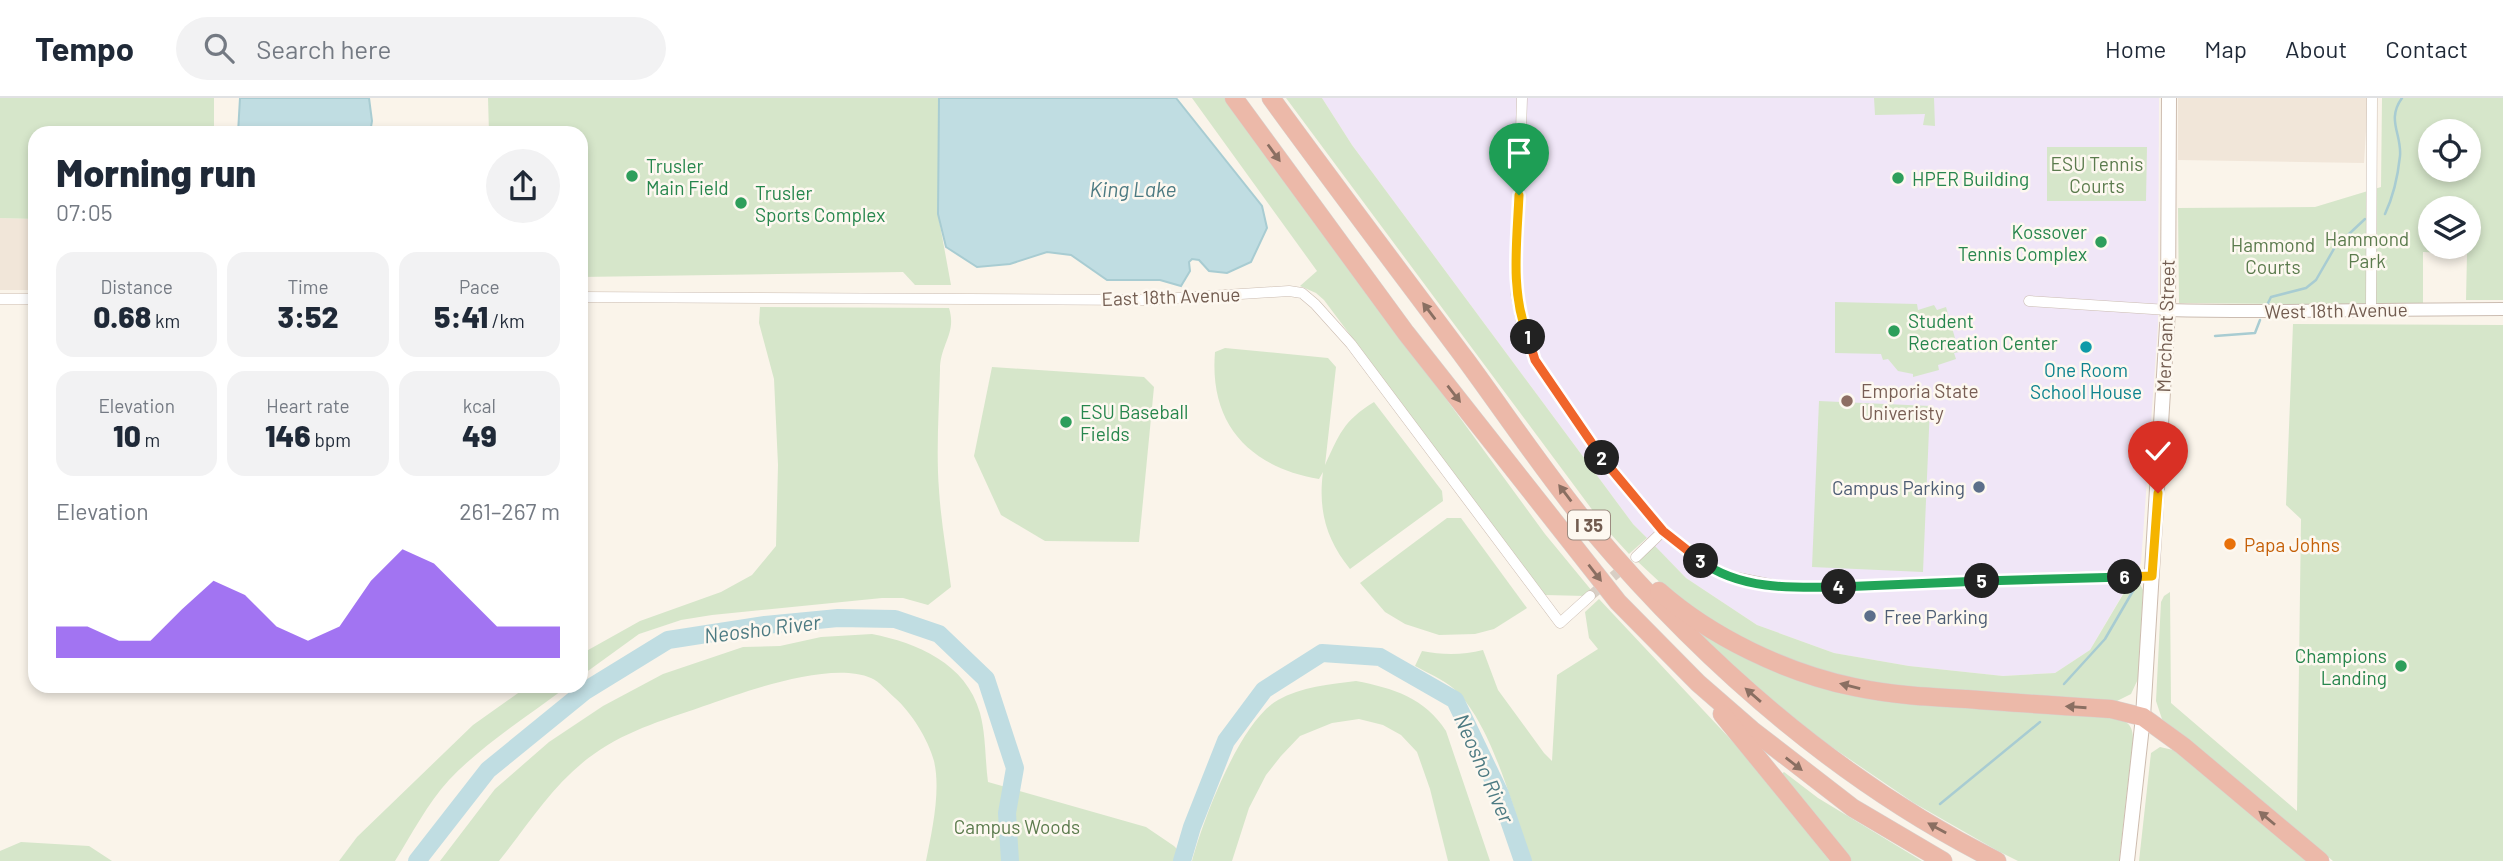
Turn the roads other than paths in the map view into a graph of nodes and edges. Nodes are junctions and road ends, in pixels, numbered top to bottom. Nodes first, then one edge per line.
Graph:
1 (1234, 98) edge
2 (1271, 98) edge
3 (1522, 98) edge
4 (2169, 98) edge
5 (2372, 98) edge
6 (588, 297) edge
7 (0, 299) edge
8 (28, 299) edge
9 (2029, 301) dead end
10 (2371, 309) junction
11 (2503, 309) edge
12 (2168, 310) junction
13 (1663, 531) junction
14 (1604, 542) junction
15 (1636, 557) tunnel mouth
16 (2152, 576) junction
17 (1590, 596) tunnel mouth
18 (1698, 683) junction
19 (2143, 717) junction
20 (1842, 861) edge
21 (1943, 861) edge
22 (1997, 861) edge
23 (2127, 861) edge
24 (2320, 861) edge

1 -> 18 highway, I 35
14 -> 2 highway, I 35
3 - 13 street
4 - 12 main road, Merchant Street
5 - 10 street
6 - 17 street, East 18th Avenue
7 - 8 street
9 - 12 street
10 - 11 street, West 18th Avenue
10 - 12 street, West 18th Avenue
12 - 16 main road, Merchant Street
13 - 15 street
13 - 16 street
19 -> 14 highway
22 -> 14 highway, I 35
16 - 19 main road, Merchant Street
18 - 20 highway
18 -> 21 highway, I 35
19 - 23 main road, Merchant Street
24 -> 19 highway

